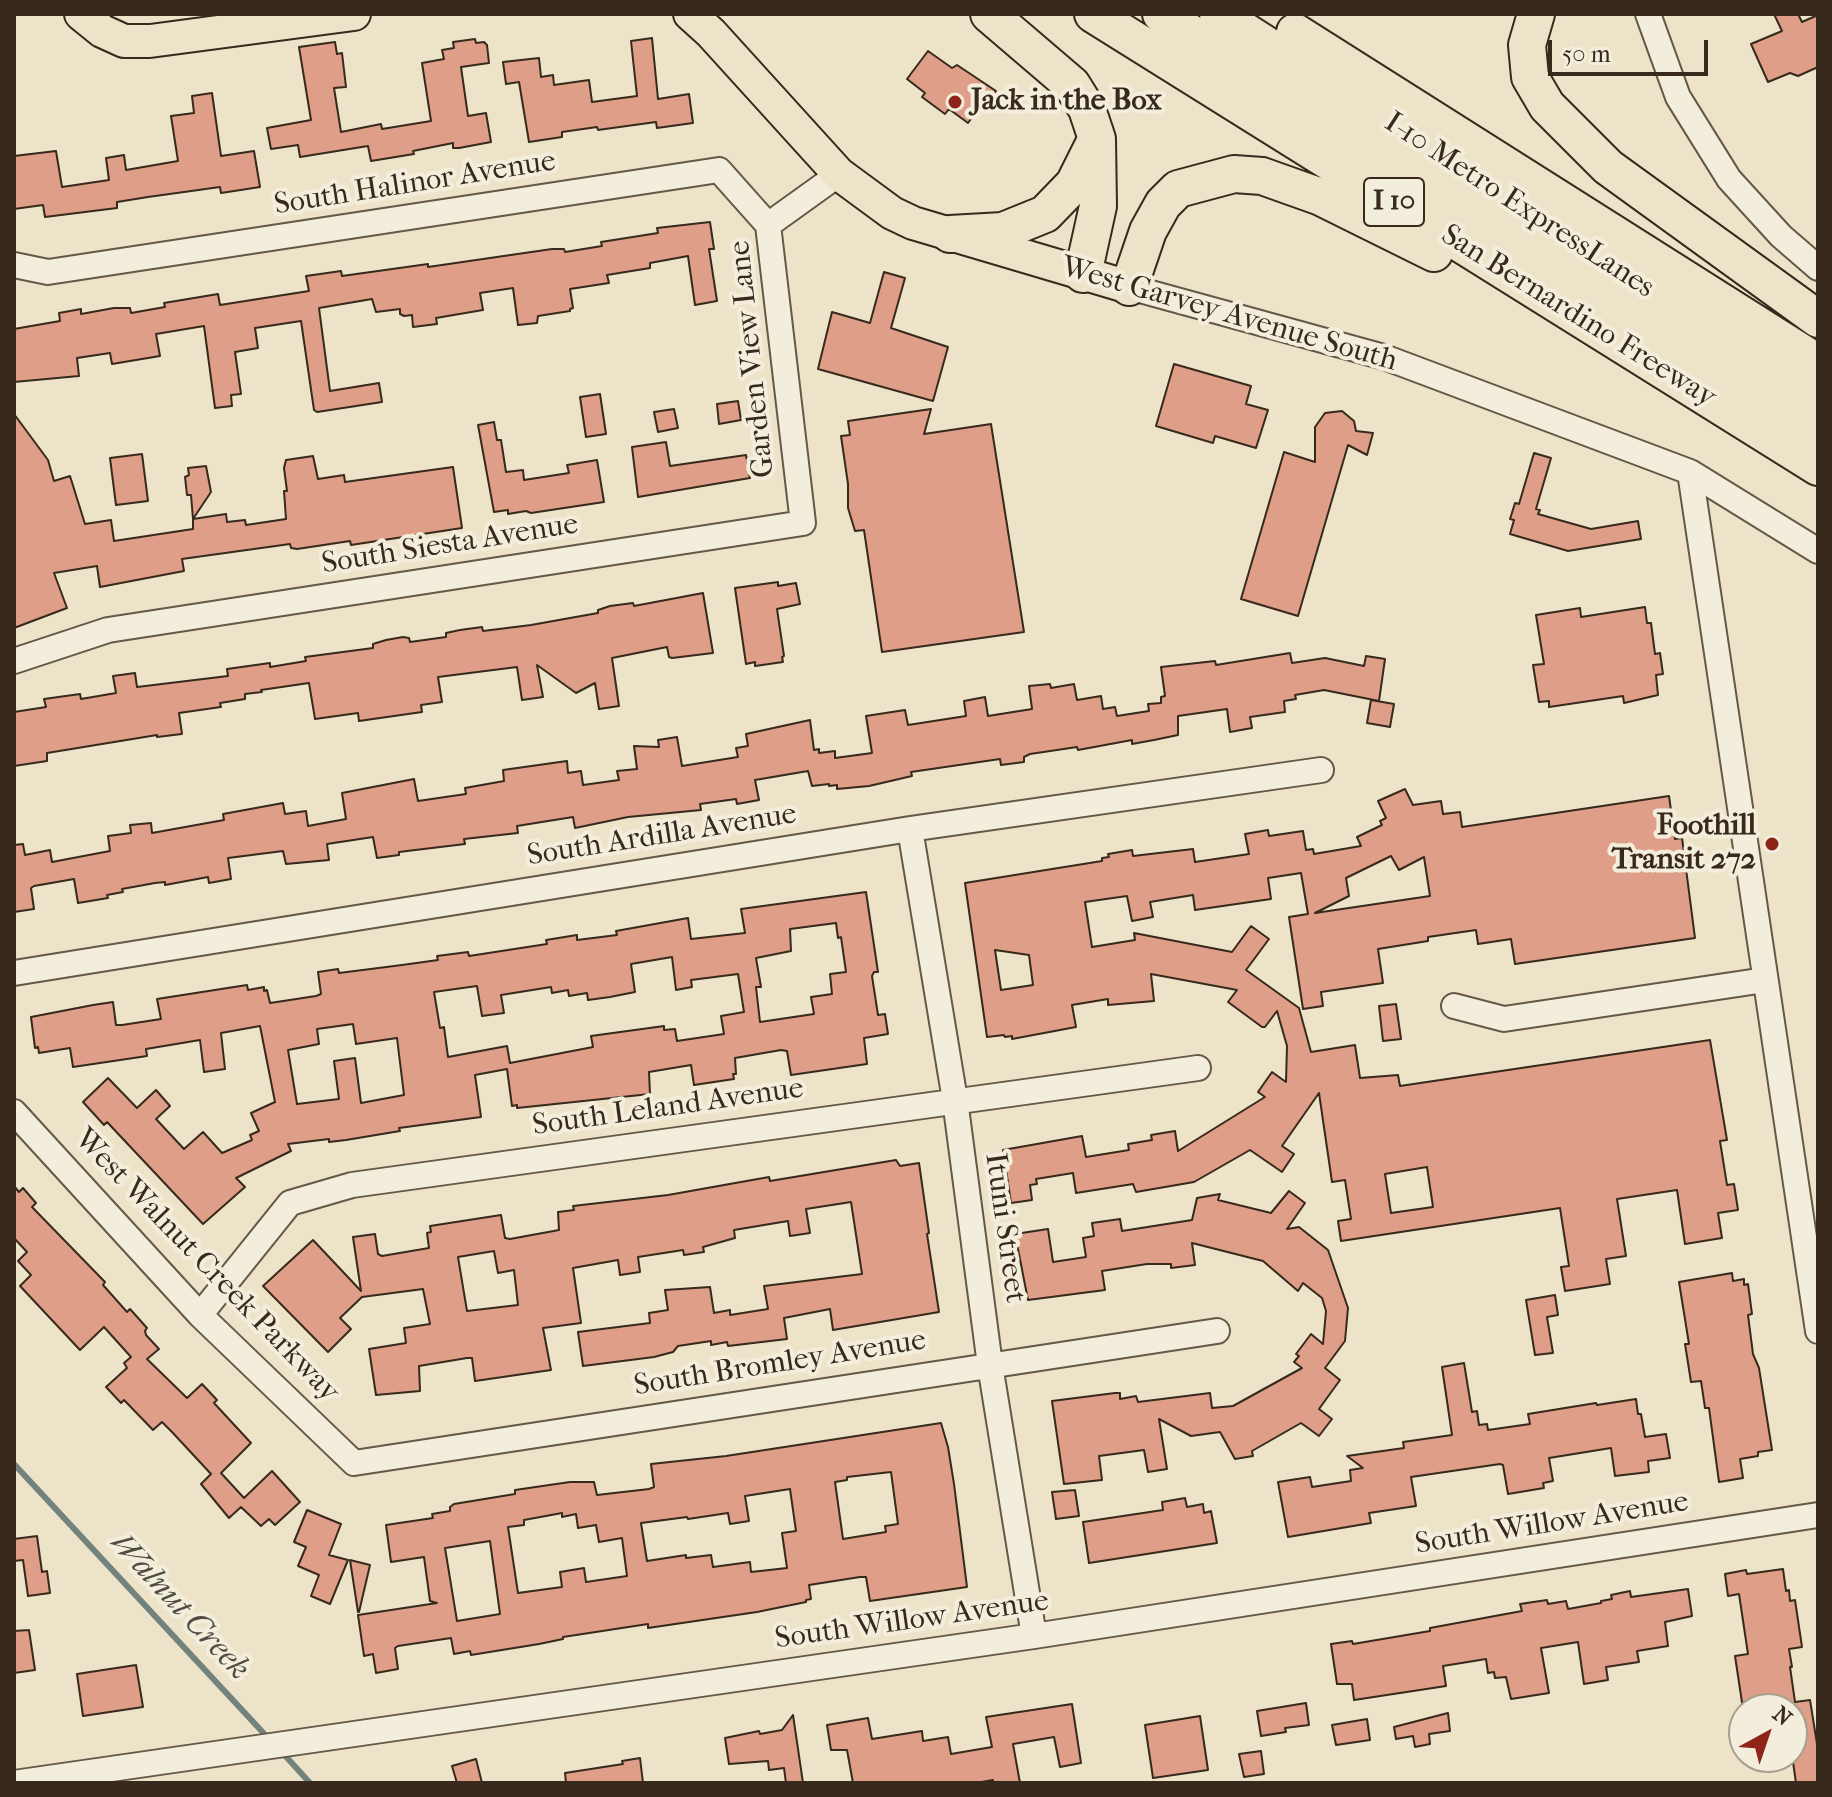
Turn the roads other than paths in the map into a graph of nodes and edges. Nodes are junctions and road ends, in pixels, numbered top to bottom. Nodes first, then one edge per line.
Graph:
1 (81, 14) edge
2 (354, 14) edge
3 (690, 14) edge
4 (989, 14) edge
5 (1093, 14) edge
6 (1161, 14) edge
7 (1218, 14) edge
8 (1266, 14) edge
9 (1536, 14) edge
10 (1648, 14) edge
11 (1097, 139) junction
12 (839, 174) junction
13 (768, 225) junction
14 (950, 234) junction
15 (14, 265) edge
16 (1818, 268) edge
17 (1083, 274) junction
18 (1129, 287) junction
19 (1818, 319) edge
20 (1818, 363) edge
21 (1695, 391) junction
22 (1818, 398) edge
23 (1818, 437) edge
24 (1818, 467) edge
25 (1690, 472) junction
26 (803, 523) joint
27 (1818, 551) edge
28 (14, 661) edge
29 (1321, 770) dead end
30 (910, 829) junction
31 (14, 973) edge
32 (1765, 980) junction
33 (1454, 1006) dead end
34 (1198, 1068) dead end
35 (955, 1100) junction
36 (14, 1112) edge
37 (200, 1315) junction
38 (1217, 1331) dead end
39 (1818, 1331) edge
40 (990, 1365) junction
41 (354, 1463) joint
42 (1818, 1515) edge
43 (1034, 1636) junction
44 (77, 1778) edge
45 (14, 1783) edge

1 - 2 main road
3 - 12 main road, West Garvey Avenue South
4 - 11 highway
5 - 21 highway, San Bernardino Freeway / I 10
6 - 23 highway, I-10 Metro ExpressLanes
7 - 22 highway, I-10 Metro ExpressLanes
8 - 20 highway
9 - 19 highway
10 - 16 street
11 - 14 highway
11 - 17 highway
12 - 13 street, Garden View Lane
12 - 14 main road, West Garvey Avenue South
13 - 15 street, South Halinor Avenue
13 - 26 street, Garden View Lane
14 - 17 main road, West Garvey Avenue South
17 - 18 main road, West Garvey Avenue South
18 - 21 highway
18 - 25 street, West Garvey Avenue South
21 - 24 highway, San Bernardino Freeway / I 10
25 - 27 street, West Garvey Avenue South
25 - 32 street
26 - 28 street, South Siesta Avenue
29 - 30 street, South Ardilla Avenue
30 - 31 street, South Ardilla Avenue
30 - 35 street, Ituni Street
32 - 33 street
32 - 39 street
34 - 35 street, South Leland Avenue
35 - 37 street, South Leland Avenue
35 - 40 street, Ituni Street
36 - 37 street, West Walnut Creek Parkway
37 - 41 street, West Walnut Creek Parkway
38 - 40 street, South Bromley Avenue
40 - 41 street, South Bromley Avenue
40 - 43 street, Ituni Street
42 - 43 street, South Willow Avenue
43 - 44 street, South Willow Avenue
44 - 45 street, South Willow Avenue

